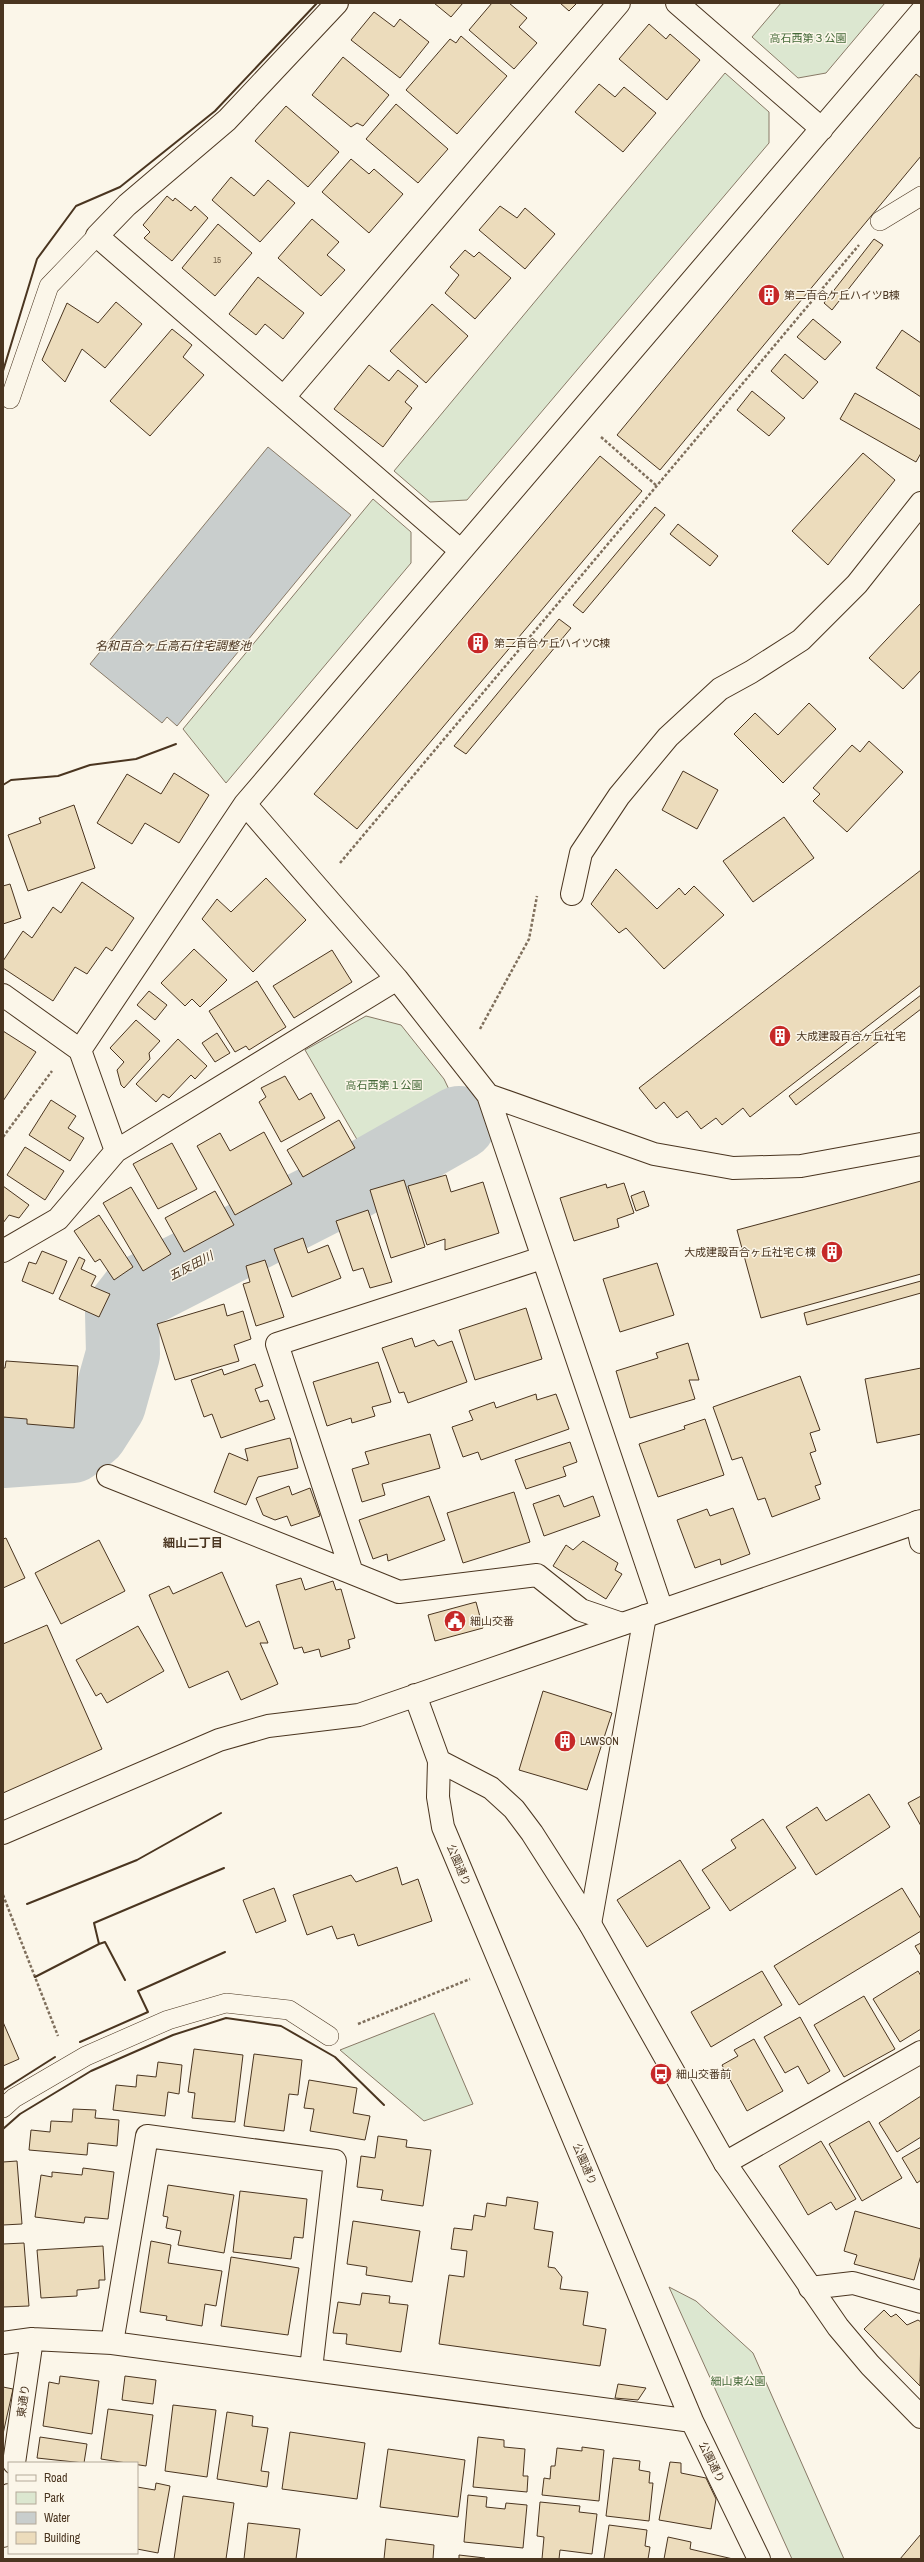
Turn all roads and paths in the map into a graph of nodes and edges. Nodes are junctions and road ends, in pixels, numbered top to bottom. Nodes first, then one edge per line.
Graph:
1 (338, 3) edge
2 (620, 3) edge
3 (677, 3) edge
4 (921, 12) edge
5 (822, 129) junction
6 (921, 196) edge
7 (880, 220) joint
8 (97, 236) junction
9 (284, 397) junction
10 (10, 399) dead end
11 (576, 416) junction
12 (657, 486) junction
13 (921, 503) edge
14 (461, 551) junction
15 (246, 804) junction
16 (318, 889) junction
17 (538, 894) dead end
18 (572, 894) dead end
19 (397, 979) junction
20 (3, 995) edge
21 (498, 998) dead end
22 (75, 1047) junction
23 (488, 1095) junction
24 (3, 1138) edge
25 (921, 1144) edge
26 (116, 1151) junction
27 (3, 1251) edge
28 (542, 1258) junction
29 (108, 1476) dead end
30 (920, 1528) edge
31 (352, 1573) junction
32 (654, 1613) junction
33 (622, 1624) junction
34 (415, 1695) junction
35 (439, 1761) junction
36 (3, 1833) edge
37 (3, 1895) edge
38 (590, 1924) junction
39 (502, 1966) junction
40 (329, 2036) joint
41 (60, 2041) dead end
42 (921, 2052) edge
43 (3, 2108) edge
44 (724, 2163) junction
45 (810, 2288) junction
46 (921, 2302) edge
47 (32, 2339) junction
48 (3, 2343) edge
49 (112, 2343) junction
50 (311, 2370) junction
51 (921, 2417) edge
52 (692, 2421) junction
53 (14, 2462) edge
54 (8, 2502) edge
55 (3, 2536) edge
56 (759, 2559) edge

1 - 8 street
2 - 9 street
3 - 5 street
4 - 5 street
5 - 11 street
6 - 7 lane
7 - 12 path
8 - 9 street
8 - 10 lane
9 - 14 street
11 - 12 path
11 - 14 street
12 - 16 path
13 - 18 street
14 - 15 street
15 - 16 street
15 - 22 street
16 - 19 street
17 - 21 path
19 - 23 street
19 - 26 street
20 - 22 street
22 - 24 path
22 - 26 street
23 - 25 street
23 - 28 street
26 - 27 street
28 - 31 street
28 - 32 street
29 - 31 street
30 - 32 street
31 - 33 street
32 - 33 street
32 - 38 street
33 - 34 street
34 - 35 street
34 - 36 street
35 - 38 street
35 - 39 street, 公園通り
37 - 41 path
38 - 44 street
39 - 40 path
39 - 52 street, 公園通り
40 - 43 lane
42 - 44 street
44 - 45 street
45 - 46 street
45 - 51 street
47 - 48 street
47 - 49 street
47 - 53 street, 東通り
49 - 50 street
49 - 50 street
50 - 52 street
52 - 56 street, 公園通り
54 - 55 street

